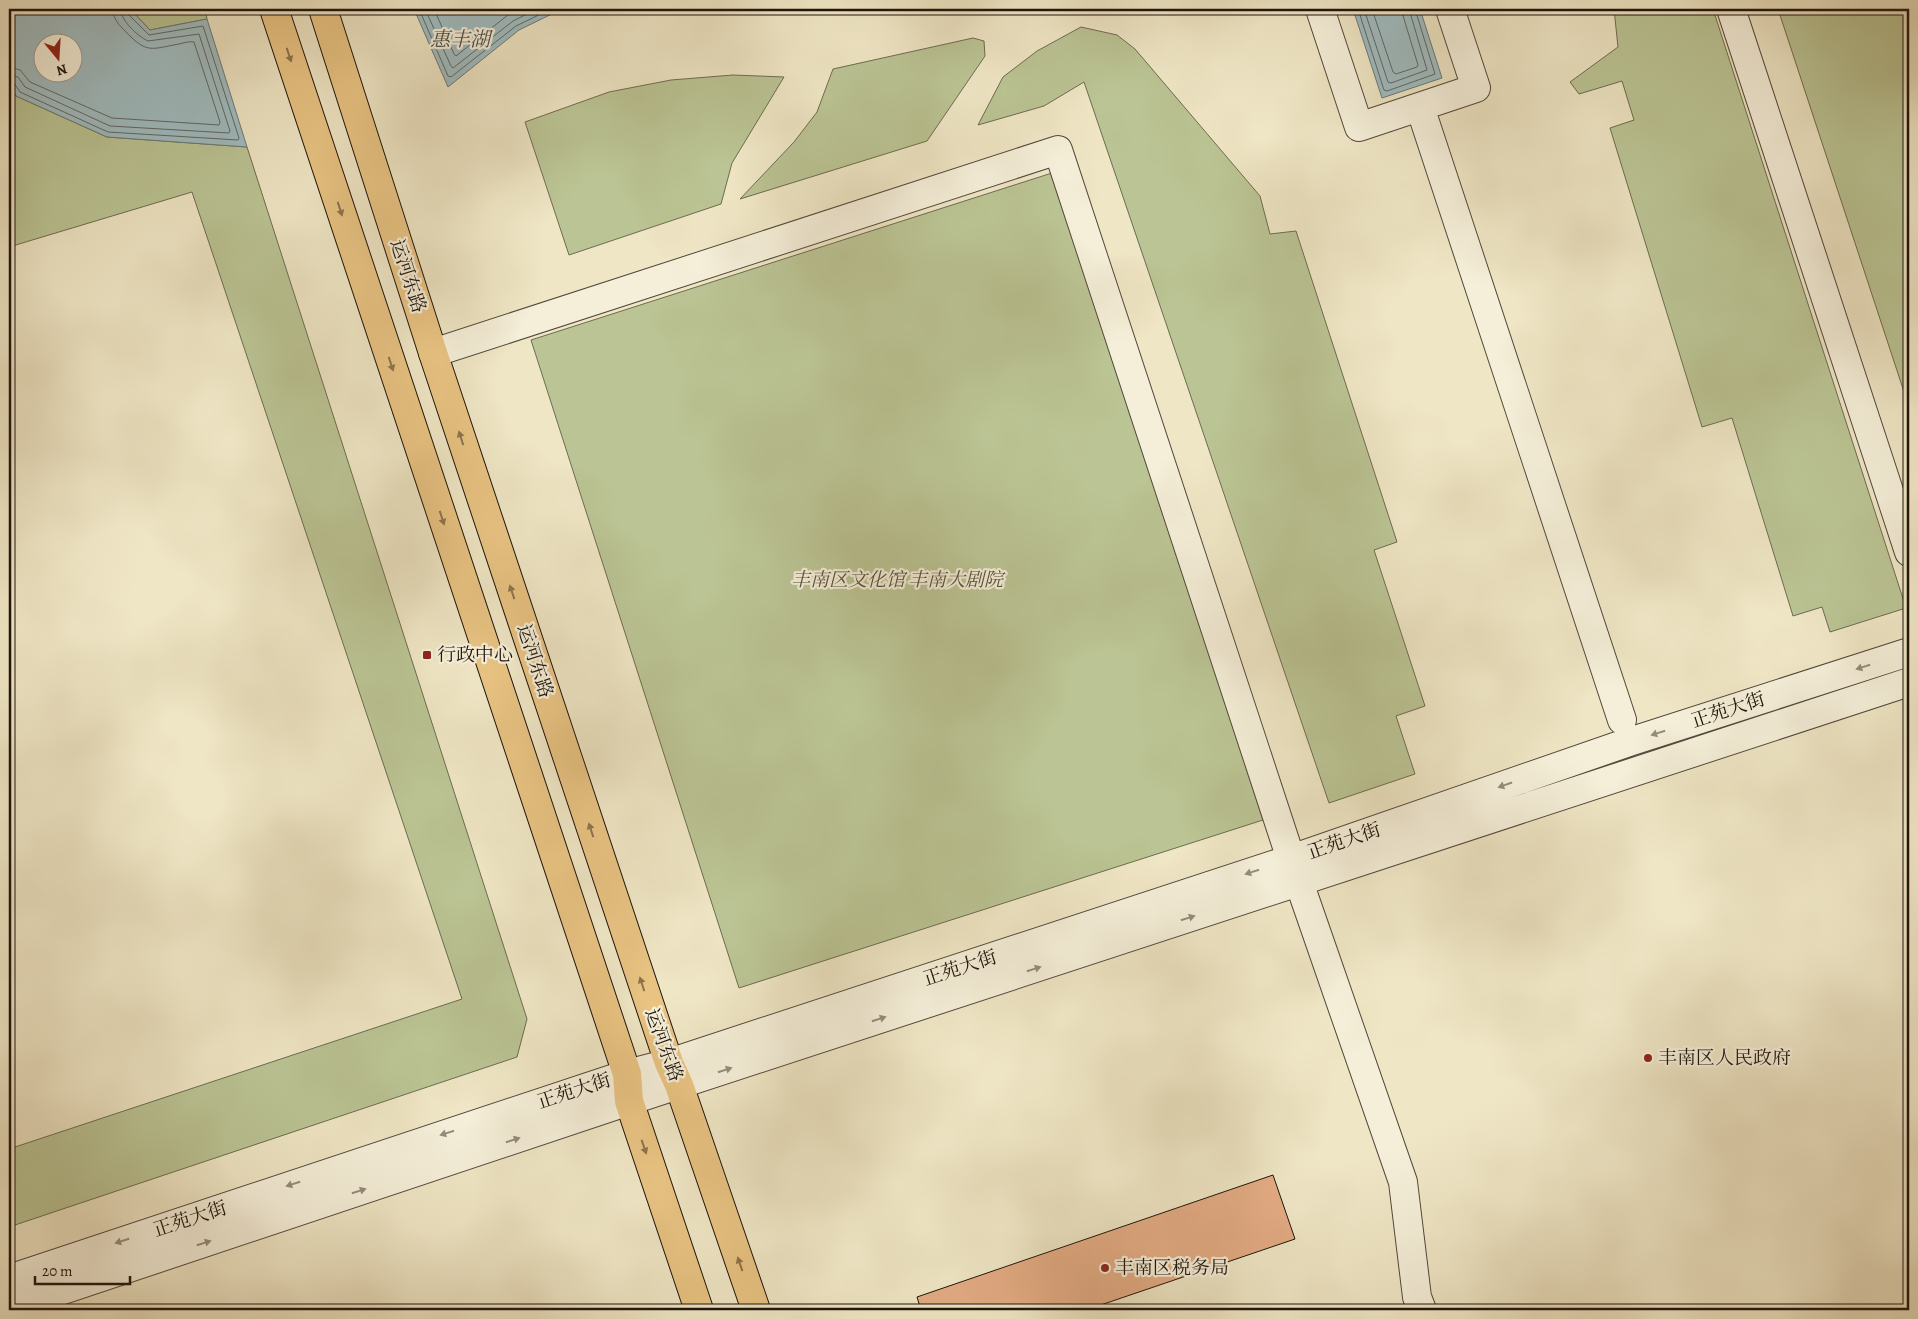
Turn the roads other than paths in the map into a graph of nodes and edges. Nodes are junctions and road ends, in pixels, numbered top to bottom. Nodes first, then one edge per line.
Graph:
1 (274, 9) edge
2 (323, 9) edge
3 (1320, 9) edge
4 (1450, 9) edge
5 (1731, 9) edge
6 (1420, 107) junction
7 (433, 353) junction
8 (1909, 552) edge
9 (1909, 652) edge
10 (1909, 682) edge
11 (1622, 720) dead end
12 (1295, 871) junction
13 (626, 1074) junction
14 (674, 1074) junction
15 (629, 1101) junction
16 (9, 1278) edge
17 (9, 1308) edge
18 (699, 1310) edge
19 (756, 1310) edge
20 (1422, 1310) edge

1 -> 13 main road
2 - 7 main road, 运河东路
3 - 6 street
4 - 6 street
5 - 8 street
6 - 11 street
7 - 12 street
14 -> 7 main road, 运河东路
9 -> 12 street, 正苑大街
10 - 12 street, 正苑大街
12 - 14 street, 正苑大街
12 - 20 street
13 - 14 street, 正苑大街
13 - 15 main road
13 -> 16 street, 正苑大街
14 - 15 street, 正苑大街
19 -> 14 main road, 运河东路
17 -> 15 street, 正苑大街
15 -> 18 main road

